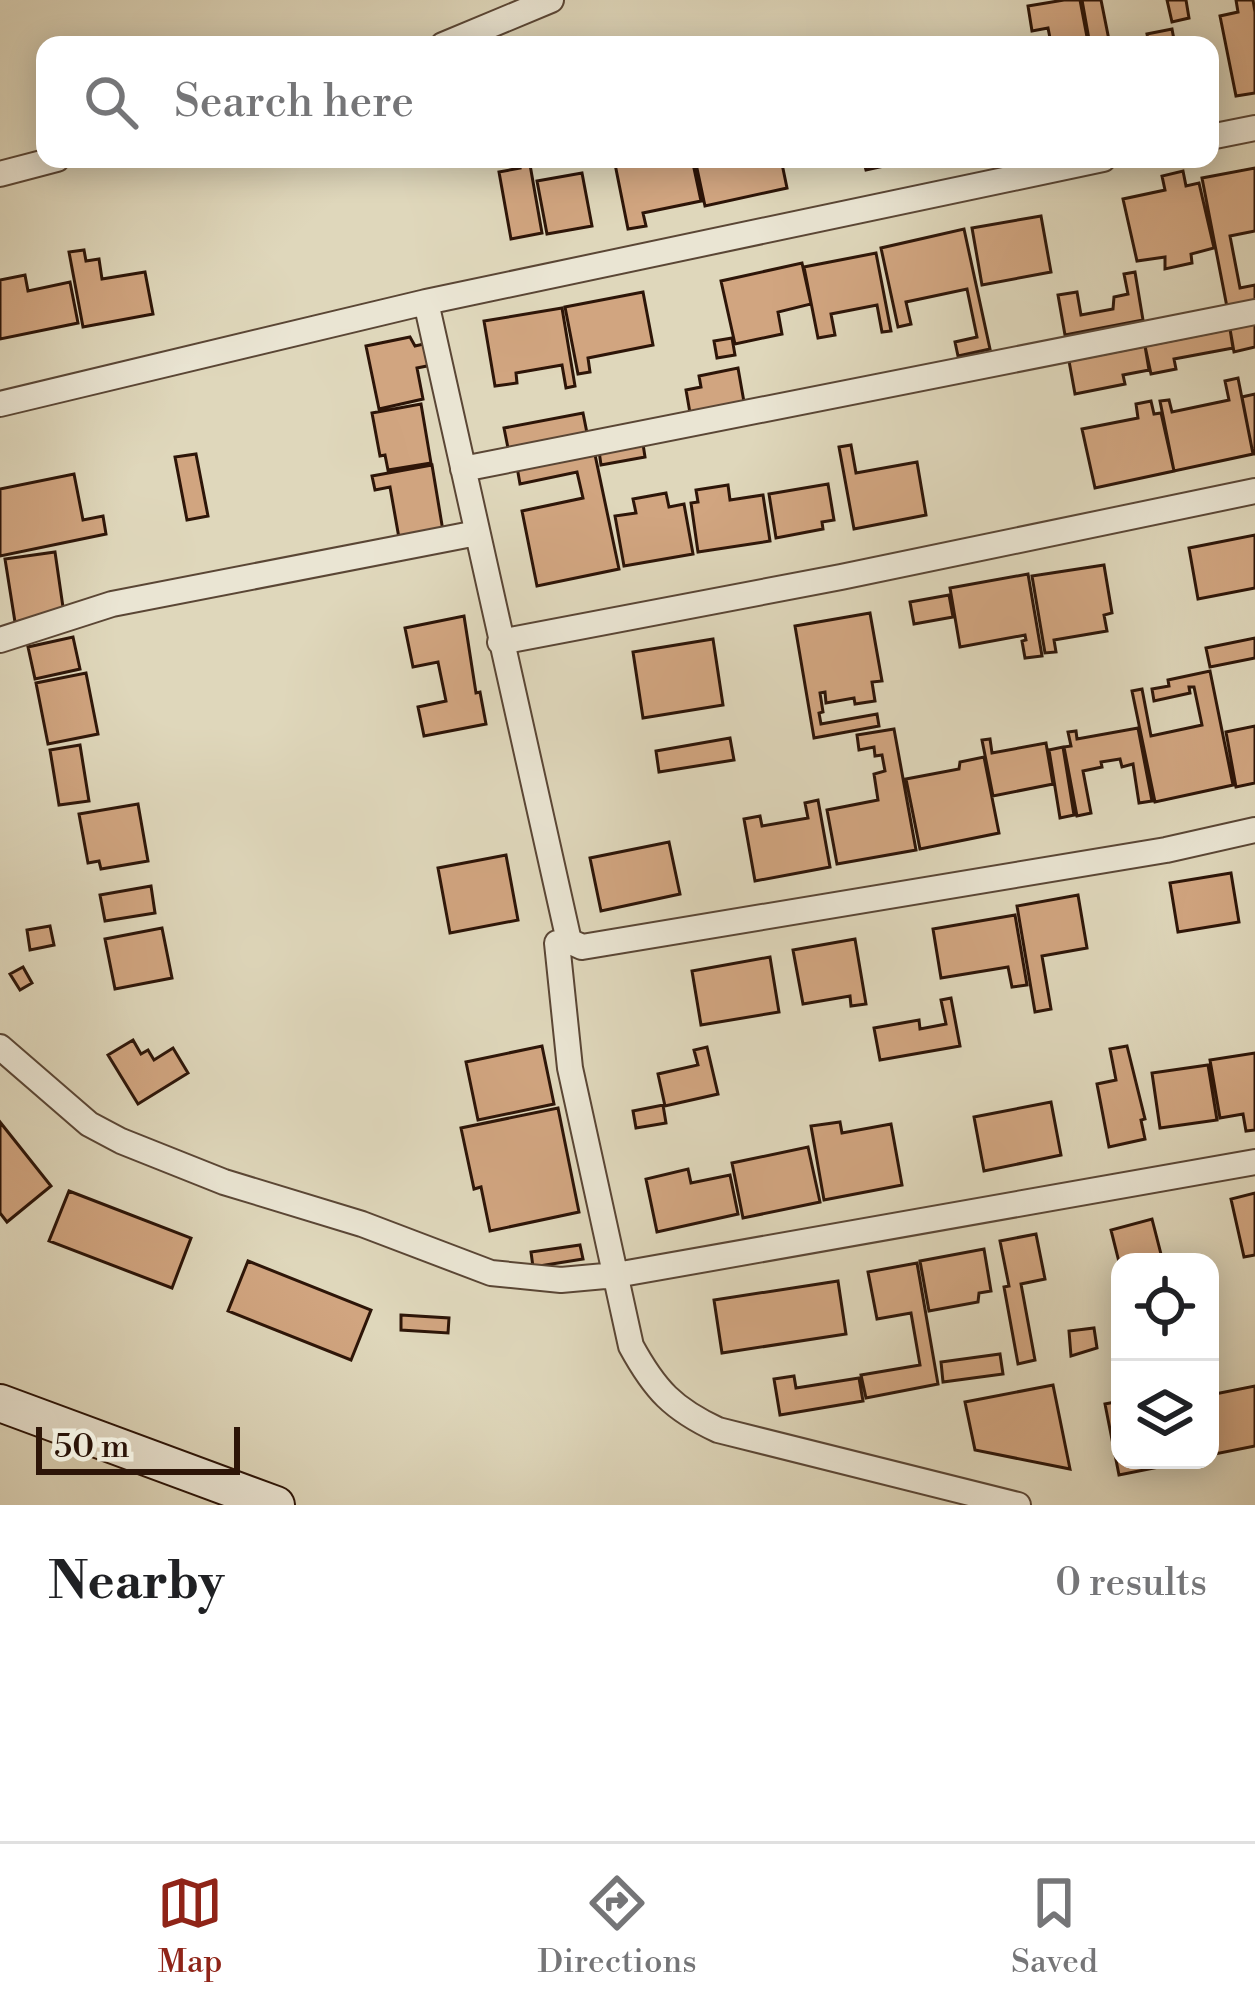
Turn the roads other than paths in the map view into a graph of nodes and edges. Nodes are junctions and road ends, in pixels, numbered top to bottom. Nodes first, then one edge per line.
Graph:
1 (551, 0) edge
2 (465, 36) edge
3 (1255, 128) edge
4 (1219, 135) edge
5 (36, 165) edge
6 (1060, 168) edge
7 (0, 174) edge
8 (427, 302) junction
9 (1255, 312) edge
10 (0, 404) edge
11 (463, 469) junction
12 (1255, 490) edge
13 (477, 533) junction
14 (0, 640) edge
15 (500, 642) junction
16 (1255, 830) edge
17 (569, 940) junction
18 (0, 1048) edge
19 (1255, 1162) edge
20 (616, 1275) junction
21 (0, 1403) edge
22 (276, 1505) edge
23 (1018, 1505) edge

1 - 2 street
3 - 4 street
5 - 7 street
6 - 8 street
8 - 10 street
8 - 11 street
9 - 11 street
11 - 13 street
12 - 15 street
13 - 14 street
13 - 15 street
15 - 17 street
16 - 17 street
17 - 20 street
18 - 20 street
19 - 20 street
20 - 23 street
21 - 22 main road

